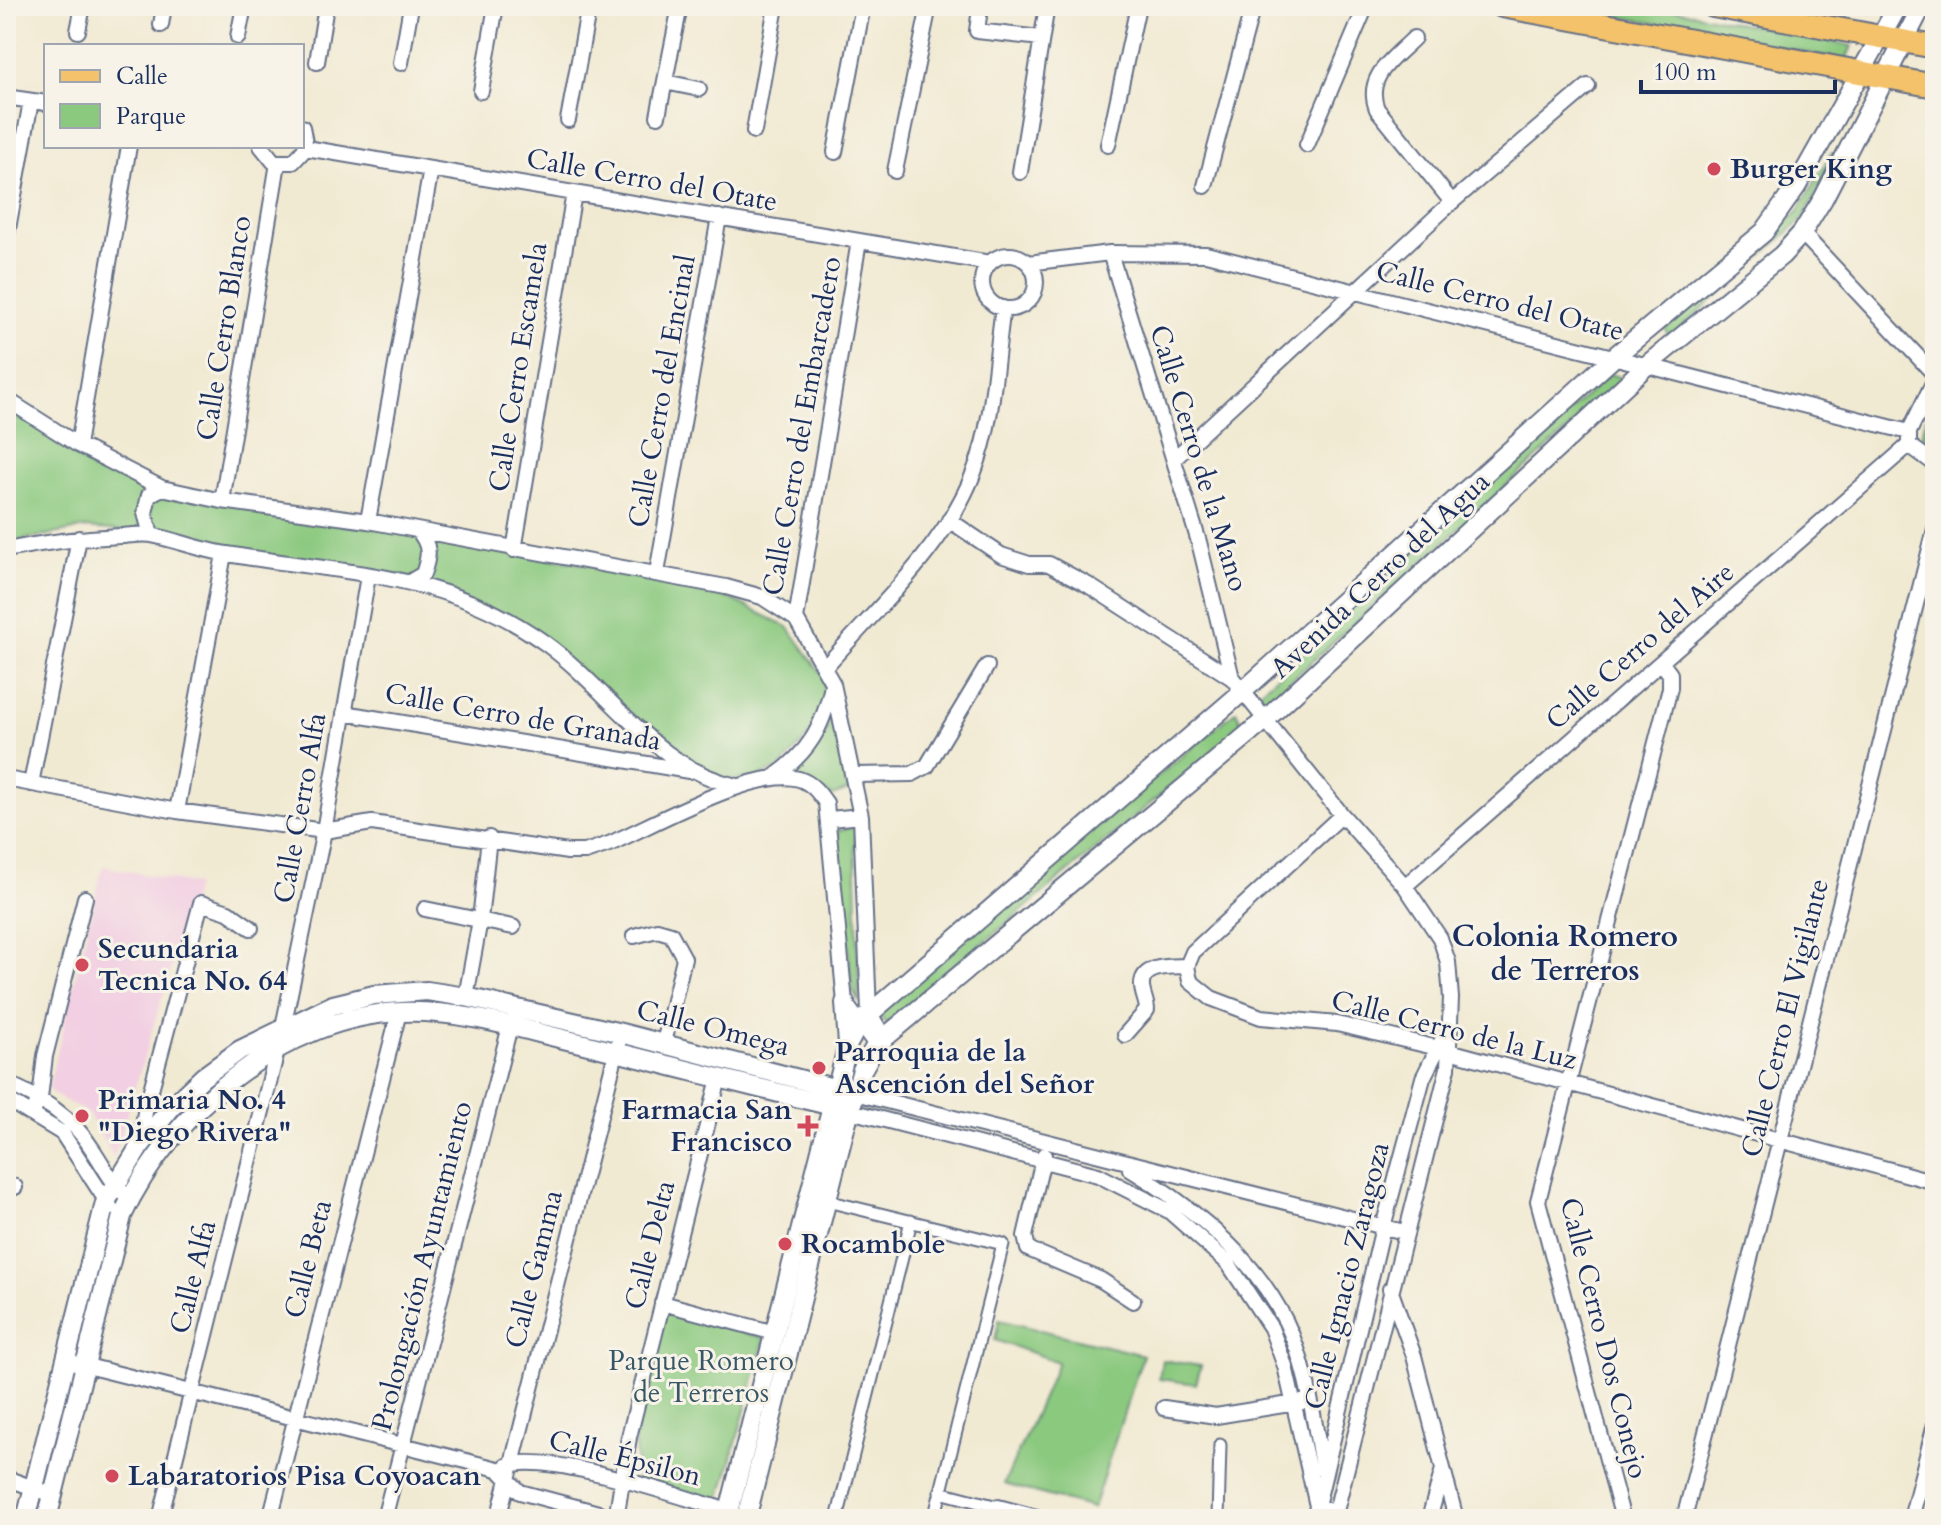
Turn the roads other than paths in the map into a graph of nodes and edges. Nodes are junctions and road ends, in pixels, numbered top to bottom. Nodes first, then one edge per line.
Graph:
1 (83, 6) edge
2 (164, 6) edge
3 (244, 6) edge
4 (326, 6) edge
5 (411, 6) edge
6 (496, 6) edge
7 (589, 6) edge
8 (680, 6) edge
9 (776, 6) edge
10 (863, 6) edge
11 (929, 6) edge
12 (1047, 6) edge
13 (1138, 6) edge
14 (1253, 6) edge
15 (1366, 6) edge
16 (1502, 6) edge
17 (1713, 6) edge
18 (1898, 6) edge
19 (1912, 6) edge
20 (1922, 6) edge
21 (979, 16) dead end
22 (161, 25) dead end
23 (78, 31) dead end
24 (238, 37) dead end
25 (1881, 37) junction
26 (1041, 38) junction
27 (1414, 38) dead end
28 (1905, 41) junction
29 (1935, 47) edge
30 (317, 62) dead end
31 (401, 63) dead end
32 (1861, 72) junction
33 (1885, 77) junction
34 (665, 82) junction
35 (1588, 86) dead end
36 (1935, 86) edge
37 (699, 89) dead end
38 (481, 91) dead end
39 (6, 97) edge
40 (38, 102) edge
41 (658, 116) dead end
42 (568, 120) dead end
43 (754, 131) dead end
44 (304, 138) edge
45 (1108, 145) dead end
46 (1307, 145) dead end
47 (129, 148) edge
48 (262, 148) edge
49 (306, 148) junction
50 (835, 152) dead end
51 (278, 163) junction
52 (431, 169) junction
53 (895, 171) dead end
54 (1020, 172) dead end
55 (1205, 186) dead end
56 (574, 193) junction
57 (1452, 202) junction
58 (719, 217) junction
59 (1802, 233) junction
60 (6, 240) edge
61 (859, 241) junction
62 (1110, 253) junction
63 (990, 263) junction
64 (1028, 263) junction
65 (1354, 291) junction
66 (1003, 308) junction
67 (1614, 357) junction
68 (1647, 365) junction
69 (1935, 377) edge
70 (6, 399) edge
71 (1909, 438) junction
72 (78, 445) junction
73 (1174, 459) junction
74 (1935, 464) edge
75 (162, 488) junction
76 (222, 501) junction
77 (949, 520) junction
78 (368, 521) junction
79 (1935, 529) edge
80 (419, 532) junction
81 (151, 535) junction
82 (79, 538) junction
83 (448, 538) junction
84 (6, 550) edge
85 (514, 550) junction
86 (224, 554) junction
87 (657, 573) junction
88 (368, 576) junction
89 (411, 581) junction
90 (431, 586) junction
91 (796, 619) junction
92 (1661, 662) junction
93 (826, 666) junction
94 (987, 666) dead end
95 (833, 684) junction
96 (1237, 686) junction
97 (344, 713) junction
98 (1264, 721) junction
99 (694, 772) junction
100 (855, 775) junction
101 (774, 777) junction
102 (6, 779) edge
103 (31, 784) junction
104 (738, 786) junction
105 (177, 811) junction
106 (1342, 815) junction
107 (861, 816) junction
108 (830, 819) junction
109 (324, 831) junction
110 (489, 838) junction
111 (1405, 886) junction
112 (85, 898) dead end
113 (425, 909) dead end
114 (480, 920) junction
115 (513, 927) dead end
116 (251, 928) dead end
117 (634, 936) dead end
118 (1187, 966) junction
119 (466, 997) junction
120 (845, 1003) junction
121 (399, 1012) junction
122 (865, 1017) junction
123 (510, 1026) junction
124 (283, 1027) junction
125 (621, 1033) junction
126 (1125, 1035) dead end
127 (880, 1041) junction
128 (664, 1043) junction
129 (848, 1044) junction
130 (278, 1049) junction
131 (1444, 1049) junction
132 (616, 1052) junction
133 (719, 1078) junction
134 (6, 1083) edge
135 (1567, 1084) junction
136 (40, 1098) junction
137 (6, 1099) edge
138 (843, 1100) junction
139 (33, 1112) junction
140 (1781, 1141) junction
141 (1047, 1143) junction
142 (140, 1146) junction
143 (1043, 1160) junction
144 (1118, 1162) junction
145 (1935, 1182) edge
146 (110, 1195) junction
147 (827, 1201) junction
148 (126, 1208) junction
149 (911, 1221) junction
150 (1383, 1227) junction
151 (1404, 1232) junction
152 (1371, 1279) junction
153 (1390, 1288) junction
154 (1133, 1301) dead end
155 (662, 1303) junction
156 (775, 1333) junction
157 (67, 1361) junction
158 (86, 1366) junction
159 (191, 1392) junction
160 (1309, 1400) junction
161 (1294, 1403) junction
162 (1164, 1408) dead end
163 (294, 1418) junction
164 (1935, 1424) edge
165 (1220, 1445) dead end
166 (403, 1446) junction
167 (1443, 1468) junction
168 (506, 1470) junction
169 (6, 1478) edge
170 (1324, 1479) junction
171 (623, 1480) junction
172 (1343, 1485) junction
173 (35, 1488) junction
174 (940, 1492) junction
175 (53, 1495) junction
176 (998, 1507) joint
177 (1935, 1511) edge
178 (1316, 1513) edge
179 (1335, 1516) edge
180 (735, 1517) edge
181 (26, 1519) edge
182 (47, 1519) edge
183 (160, 1519) edge
184 (270, 1519) edge
185 (384, 1519) edge
186 (498, 1519) edge
187 (618, 1519) edge
188 (837, 1519) edge
189 (934, 1519) edge
190 (1044, 1519) edge
191 (1218, 1519) edge
192 (1429, 1519) edge
193 (1456, 1519) edge
194 (1623, 1519) edge
195 (1684, 1519) edge
196 (1911, 1519) edge
197 (1933, 1519) edge

1 - 23 street
2 - 22 street
3 - 24 street
4 - 30 street
5 - 31 street
6 - 38 street
7 - 42 street
8 - 34 street
9 - 43 street
10 - 50 street
11 - 53 street
12 - 26 street
13 - 45 street
14 - 55 street
15 - 46 street
16 - 32 main road
17 - 25 main road
18 - 25 street, Avenida Cerro del Agua
19 - 20 street
20 - 28 street, Avenida Cerro del Agua
21 - 26 street
25 - 28 main road
25 - 32 street, Avenida Cerro del Agua
26 - 54 street
27 - 57 street
28 - 29 main road
28 - 33 street, Avenida Cerro del Agua
32 - 33 main road
32 - 67 street, Avenida Cerro del Agua
33 - 36 main road
33 - 59 street, Avenida Cerro del Agua
34 - 37 street
34 - 41 street
35 - 57 street
39 - 40 street
40 - 60 street
44 - 49 street
47 - 72 street
48 - 51 street
49 - 51 street
49 - 52 street, Calle Cerro del Otate
51 - 76 street, Calle Cerro Blanco
52 - 56 street, Calle Cerro del Otate
52 - 78 street
56 - 58 street, Calle Cerro del Otate
56 - 85 street, Calle Cerro Escamela
57 - 65 street
58 - 61 street, Calle Cerro del Otate
58 - 87 street, Calle Cerro del Encinal
59 - 68 street, Avenida Cerro del Agua
59 - 69 street
61 - 63 street, Calle Cerro del Otate
61 - 91 street, Calle Cerro del Embarcadero
62 - 64 street, Calle Cerro del Otate
62 - 65 street, Calle Cerro del Otate
62 - 73 street, Calle Cerro de la Mano
63 - 64 street
63 - 66 street
64 - 66 street
65 - 67 street, Calle Cerro del Otate
65 - 73 street
66 - 77 street
67 - 68 street, Calle Cerro del Otate
67 - 96 street, Avenida Cerro del Agua
68 - 71 street, Calle Cerro del Otate
68 - 98 street, Avenida Cerro del Agua
69 - 71 street
70 - 72 street
71 - 74 street, Calle Cerro del Otate
71 - 92 street, Calle Cerro del Aire
72 - 75 street
73 - 96 street, Calle Cerro de la Mano
75 - 76 street
75 - 81 street
76 - 78 street
77 - 93 street
77 - 96 street
78 - 80 street
79 - 140 street, Calle Cerro El Vigilante
80 - 83 street
80 - 89 street
81 - 82 street
81 - 86 street
82 - 84 street
82 - 103 street
83 - 85 street
83 - 90 street
85 - 87 street
86 - 88 street
86 - 105 street
87 - 91 street
88 - 89 street
88 - 97 street, Calle Cerro Alfa
89 - 90 street
90 - 99 street
91 - 93 street
92 - 111 street, Calle Cerro del Aire
92 - 135 street, Calle Cerro Dos Conejo
93 - 95 street
94 - 100 street
95 - 100 street
95 - 101 street
96 - 98 street
96 - 122 street, Avenida Cerro del Agua
97 - 99 street, Calle Cerro de Granada
97 - 109 street, Calle Cerro Alfa
98 - 106 street
98 - 127 street, Avenida Cerro del Agua
99 - 104 street
100 - 107 street
101 - 104 street
101 - 108 street
102 - 103 street
103 - 105 street
104 - 110 street
105 - 109 street
106 - 111 street
106 - 118 street
107 - 108 street
107 - 122 street
108 - 120 street
109 - 110 street
109 - 124 street, Calle Cerro Alfa
110 - 114 street
111 - 131 street
112 - 136 street
113 - 114 street
114 - 115 street
114 - 119 street
116 - 142 street
117 - 128 street
118 - 126 street
118 - 131 street, Calle Cerro de la Luz
119 - 124 street, Calle Omega
119 - 125 street, Calle Omega
120 - 122 street
120 - 129 street
121 - 123 street, Calle Omega
121 - 130 street, Calle Omega
121 - 163 street, Calle Beta
122 - 127 street
122 - 129 street, Avenida Cerro del Agua
123 - 132 street, Calle Omega
123 - 166 street, Prolongación Ayuntamiento
124 - 130 street, Calle Cerro Alfa
124 - 142 street, Calle Omega
125 - 128 street, Calle Omega
125 - 132 street, Calle Gamma
127 - 138 street, Avenida Cerro del Agua
128 - 138 street, Calle Omega
129 - 138 street, Avenida Cerro del Agua
130 - 148 street, Calle Omega
130 - 159 street, Calle Alfa
131 - 135 street, Calle Cerro de la Luz
131 - 150 street, Calle Ignacio Zaragoza
131 - 151 street, Calle Ignacio Zaragoza
132 - 133 street, Calle Omega
132 - 168 street, Calle Gamma
133 - 138 street, Calle Omega
133 - 155 street, Calle Delta
134 - 136 street
135 - 140 street, Calle Cerro de la Luz
135 - 194 street, Calle Cerro Dos Conejo
136 - 139 street
136 - 146 street
137 - 139 street
138 - 141 street, Calle Omega
138 - 143 street, Calle Omega
138 - 147 street
138 - 156 street
139 - 146 street
140 - 145 street, Calle Cerro de la Luz
140 - 195 street, Calle Cerro El Vigilante
141 - 143 street
141 - 144 street, Calle Omega
142 - 146 street, Calle Omega
143 - 154 street
143 - 161 street, Calle Omega
144 - 150 street, Calle Omega
144 - 160 street
146 - 148 street
146 - 157 street, Calle Omega
147 - 149 street
147 - 180 street
148 - 158 street
149 - 174 street
149 - 188 street
150 - 151 street, Calle Omega
150 - 152 street, Calle Ignacio Zaragoza
151 - 153 street, Calle Ignacio Zaragoza
152 - 153 street
152 - 170 street, Calle Ignacio Zaragoza
153 - 167 street
153 - 172 street, Calle Ignacio Zaragoza
155 - 156 street
155 - 171 street, Calle Delta
156 - 180 street
157 - 158 street, Calle Épsilon
157 - 173 street, Calle Omega
158 - 159 street, Calle Épsilon
158 - 175 street
159 - 163 street, Calle Épsilon
159 - 183 street, Calle Alfa
160 - 161 street
160 - 170 street
161 - 162 street
161 - 178 street, Calle Omega
163 - 166 street, Calle Épsilon
163 - 184 street, Calle Beta
164 - 196 street
165 - 191 street
166 - 168 street, Calle Épsilon
166 - 185 street, Prolongación Ayuntamiento
167 - 192 street
167 - 193 street
168 - 171 street, Calle Épsilon
168 - 186 street, Calle Gamma
168 - 187 street, Calle Épsilon
169 - 173 street
170 - 172 street
170 - 178 street, Calle Ignacio Zaragoza
171 - 180 street, Calle Épsilon
171 - 187 street, Calle Delta
172 - 179 street, Calle Ignacio Zaragoza
173 - 175 street
173 - 181 street, Calle Omega
174 - 176 street
174 - 189 street
175 - 182 street
176 - 190 street
177 - 197 street
178 - 179 street

